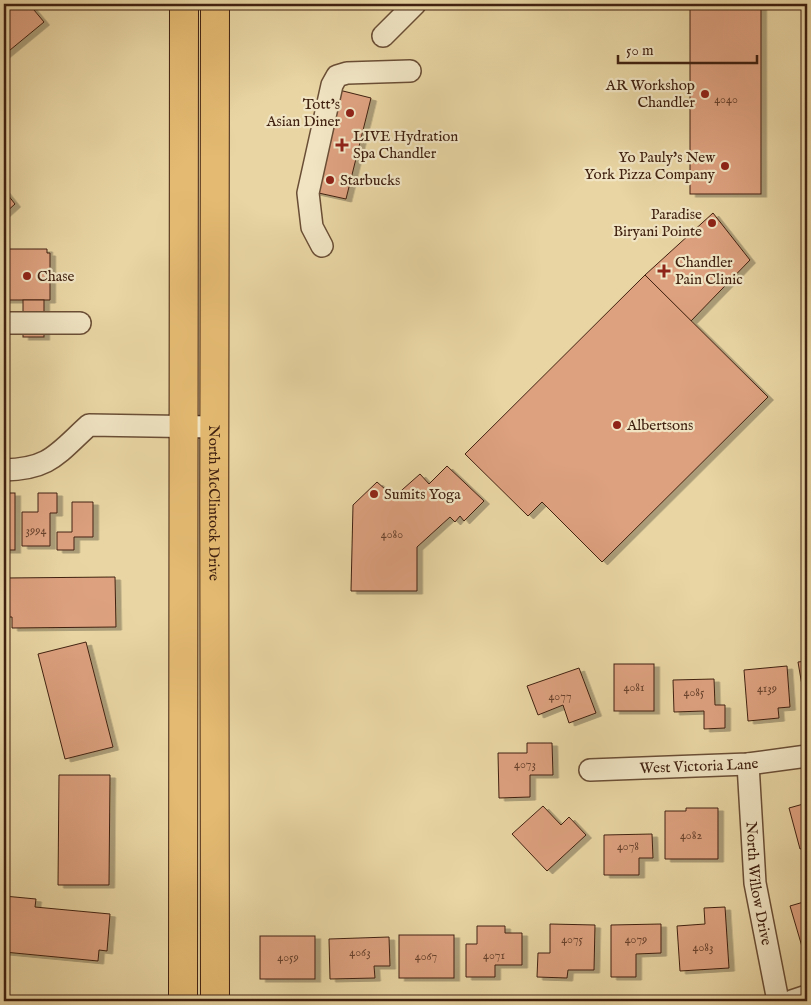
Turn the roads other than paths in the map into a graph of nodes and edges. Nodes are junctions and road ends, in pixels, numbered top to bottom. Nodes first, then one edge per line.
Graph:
1 (184, 4) edge
2 (215, 4) edge
3 (415, 4) edge
4 (384, 36) dead end
5 (410, 71) dead end
6 (322, 246) dead end
7 (4, 323) edge
8 (80, 323) dead end
9 (182, 426) junction
10 (213, 427) junction
11 (4, 470) edge
12 (807, 756) edge
13 (748, 764) junction
14 (590, 770) dead end
15 (807, 996) edge
16 (183, 1001) edge
17 (216, 1001) edge
18 (778, 1001) edge
19 (792, 1001) edge

1 - 9 main road
2 - 10 main road, North McClintock Drive
3 - 4 street
5 - 6 street
7 - 8 street
9 - 10 street
9 - 11 street
9 - 16 main road
10 - 17 main road, North McClintock Drive
12 - 13 street, West Victoria Lane
13 - 14 street, West Victoria Lane
13 - 18 street, North Willow Drive
15 - 19 street

